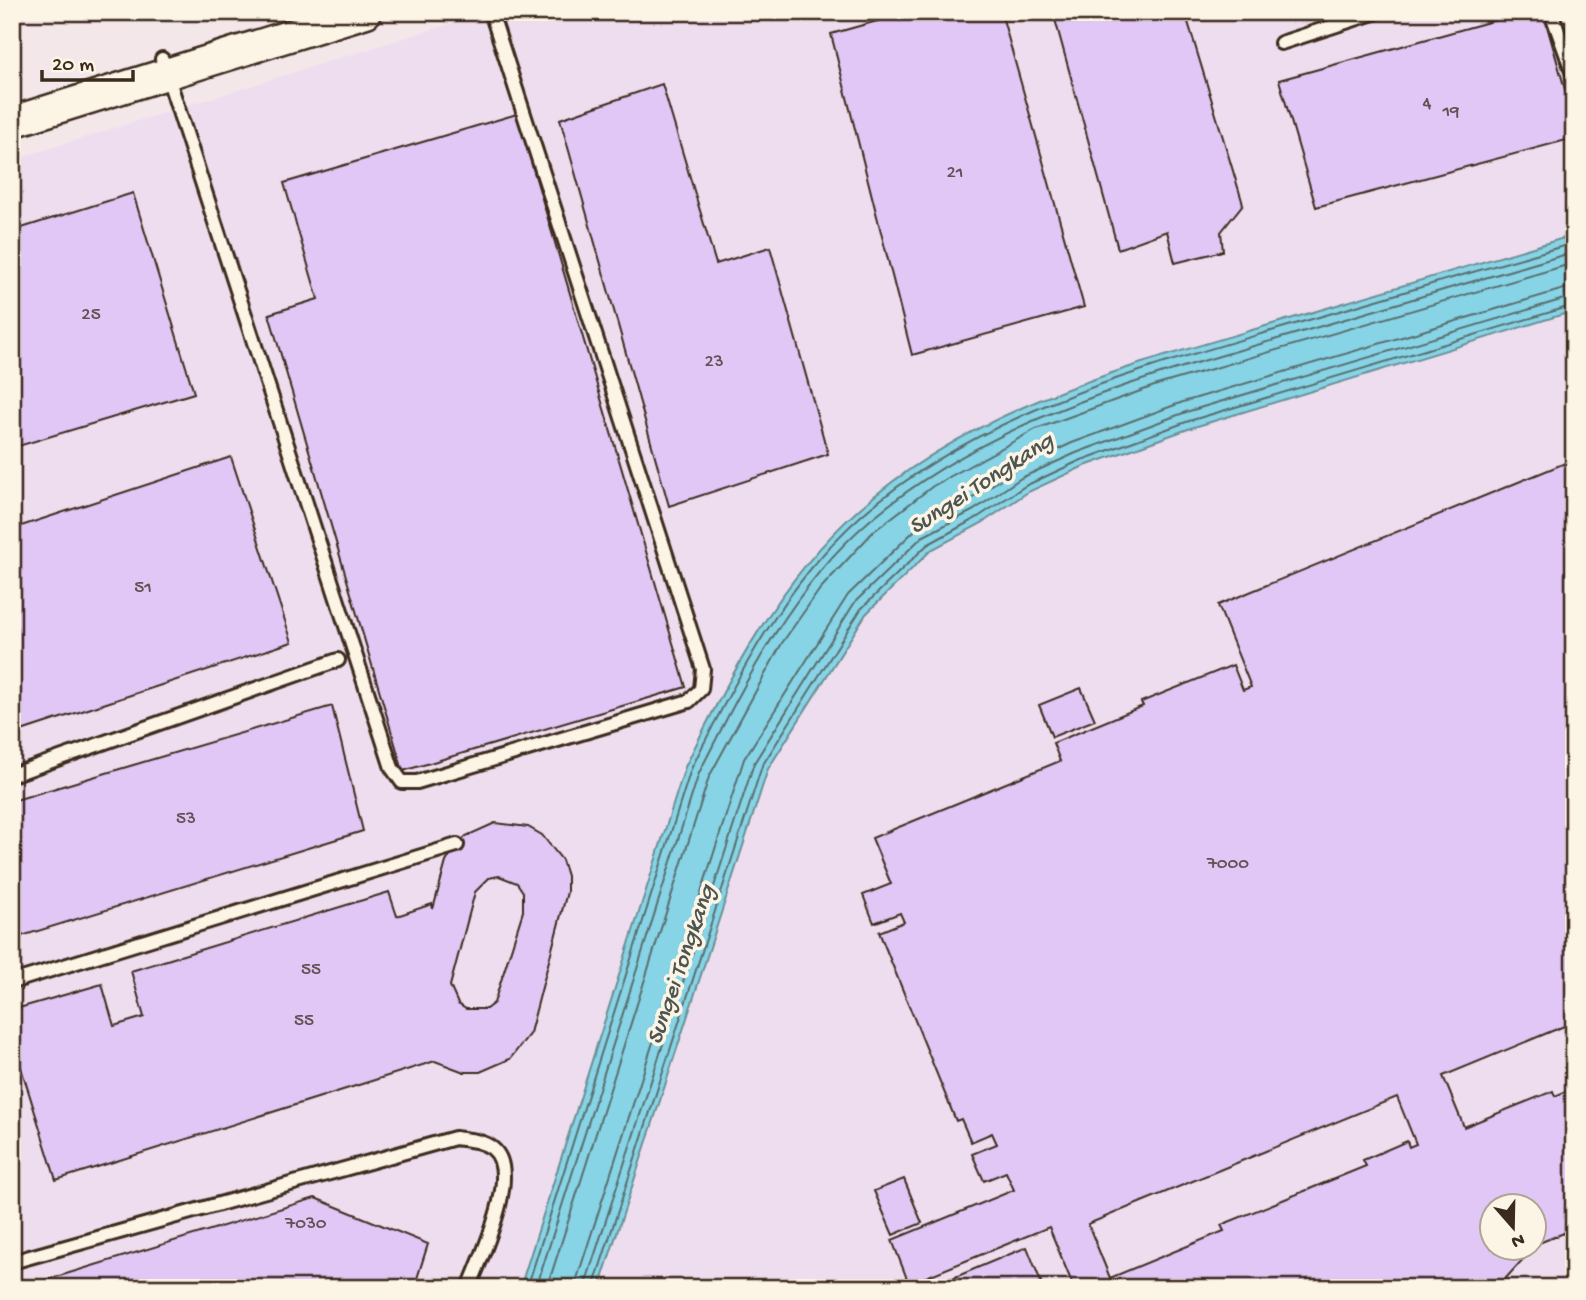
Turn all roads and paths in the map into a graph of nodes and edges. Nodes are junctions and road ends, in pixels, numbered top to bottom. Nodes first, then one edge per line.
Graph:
1 (312, 12) edge
2 (366, 12) edge
3 (491, 12) edge
4 (1377, 12) edge
5 (1551, 12) edge
6 (1281, 43) dead end
7 (164, 67) junction
8 (1574, 76) edge
9 (12, 105) edge
10 (12, 122) edge
11 (338, 660) dead end
12 (12, 775) edge
13 (457, 845) dead end
14 (12, 982) edge
15 (12, 1262) edge
16 (469, 1288) edge

1 - 7 street
2 - 7 street
3 - 7 lane
4 - 6 lane
5 - 8 lane
7 - 9 street
7 - 10 street
11 - 12 lane
13 - 14 lane
15 - 16 lane

